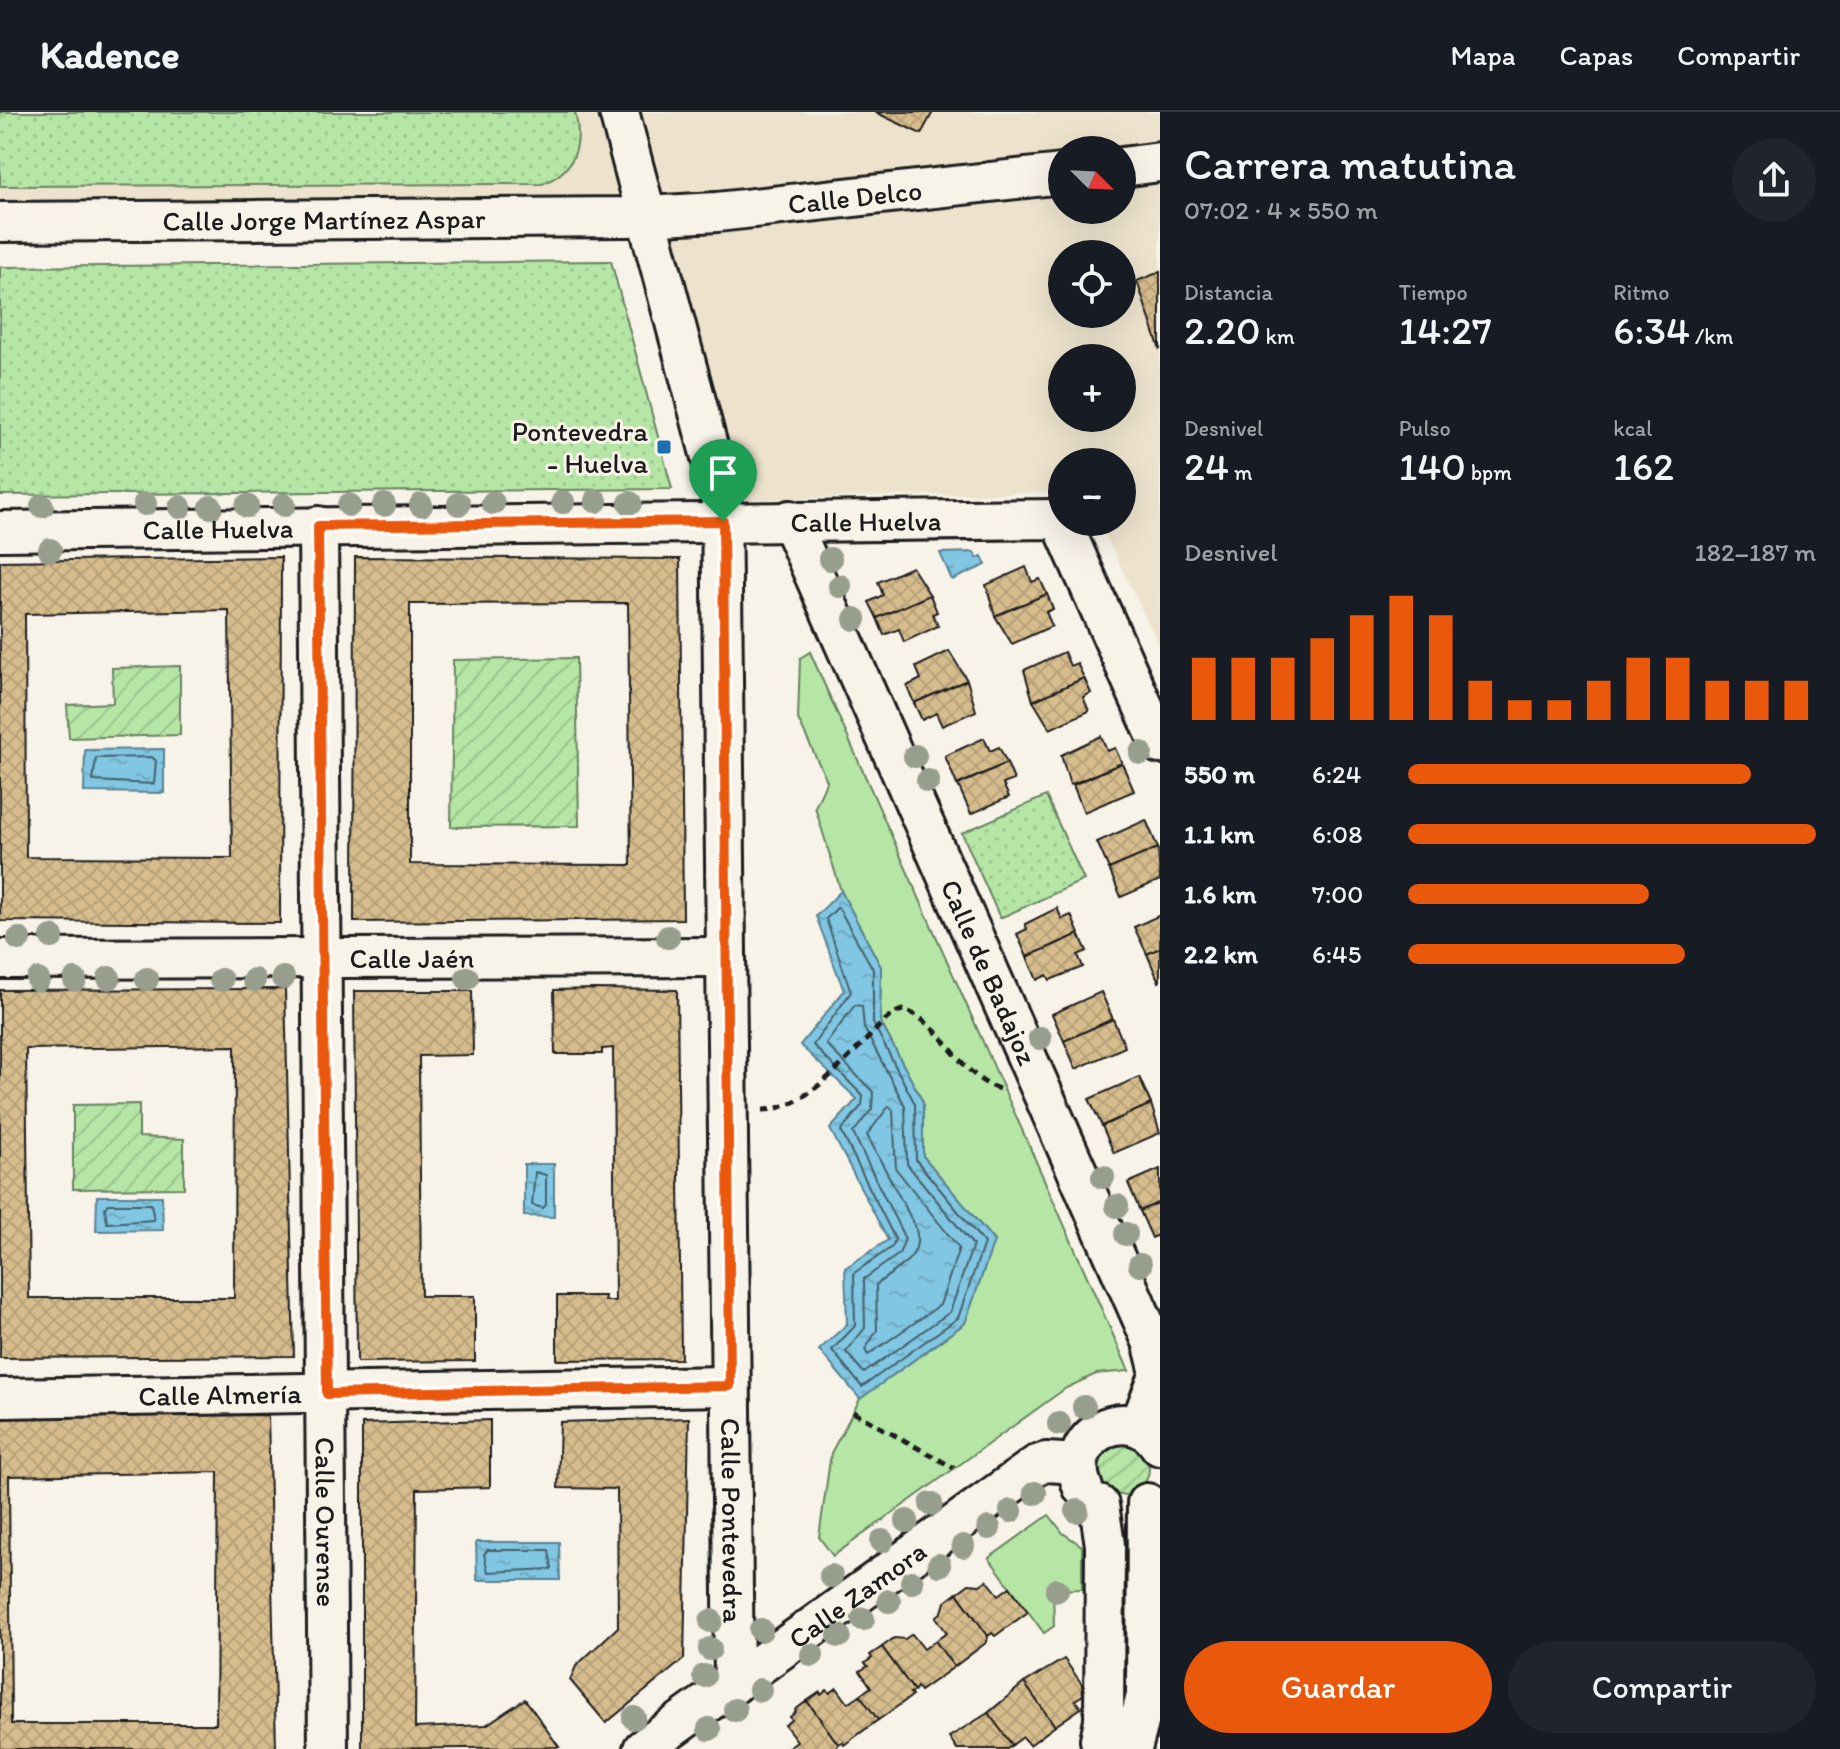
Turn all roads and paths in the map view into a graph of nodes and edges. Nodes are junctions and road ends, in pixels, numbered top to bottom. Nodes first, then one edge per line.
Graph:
1 (619, 112) edge
2 (1160, 162) edge
3 (1136, 165) edge
4 (1048, 176) edge
5 (648, 215) junction
6 (0, 222) edge
7 (790, 520) junction
8 (723, 521) junction
9 (318, 526) junction
10 (0, 531) edge
11 (1160, 744) edge
12 (726, 957) junction
13 (0, 959) edge
14 (320, 960) junction
15 (1008, 1090) dead end
16 (763, 1110) dead end
17 (730, 1386) junction
18 (327, 1394) junction
19 (0, 1398) edge
20 (853, 1412) dead end
21 (1150, 1436) edge
22 (1078, 1464) junction
23 (954, 1468) dead end
24 (1154, 1496) edge
25 (1099, 1505) junction
26 (734, 1684) junction
27 (1160, 1744) edge
28 (1106, 1747) edge
29 (328, 1749) edge
30 (643, 1749) edge
31 (1147, 1749) edge

1 - 5 street, Calle Pontevedra
2 - 3 street
4 - 5 street, Calle Delco
5 - 6 street, Calle Jorge Martínez Aspar
5 - 8 street, Calle Pontevedra
7 - 8 street, Calle Huelva
7 - 11 street, Calle Huelva
7 - 21 street, Calle de Badajoz
8 - 9 street, Calle Huelva
8 - 12 street, Calle Pontevedra
9 - 10 street, Calle Huelva
9 - 14 street, Calle Ourense
12 - 14 street, Calle Jaén
12 - 17 street, Calle Pontevedra
13 - 14 street, Calle Jaén
14 - 18 street, Calle Ourense
15 - 16 path
17 - 18 street, Calle Almería
17 - 26 street, Calle Pontevedra
18 - 19 street, Calle Almería
18 - 29 street, Calle Ourense
20 - 23 path
21 - 22 street
22 - 25 street
22 - 26 street, Calle Zamora
24 - 25 street
24 - 28 street
25 - 28 street
26 - 30 street, Calle Zamora
27 - 31 street

